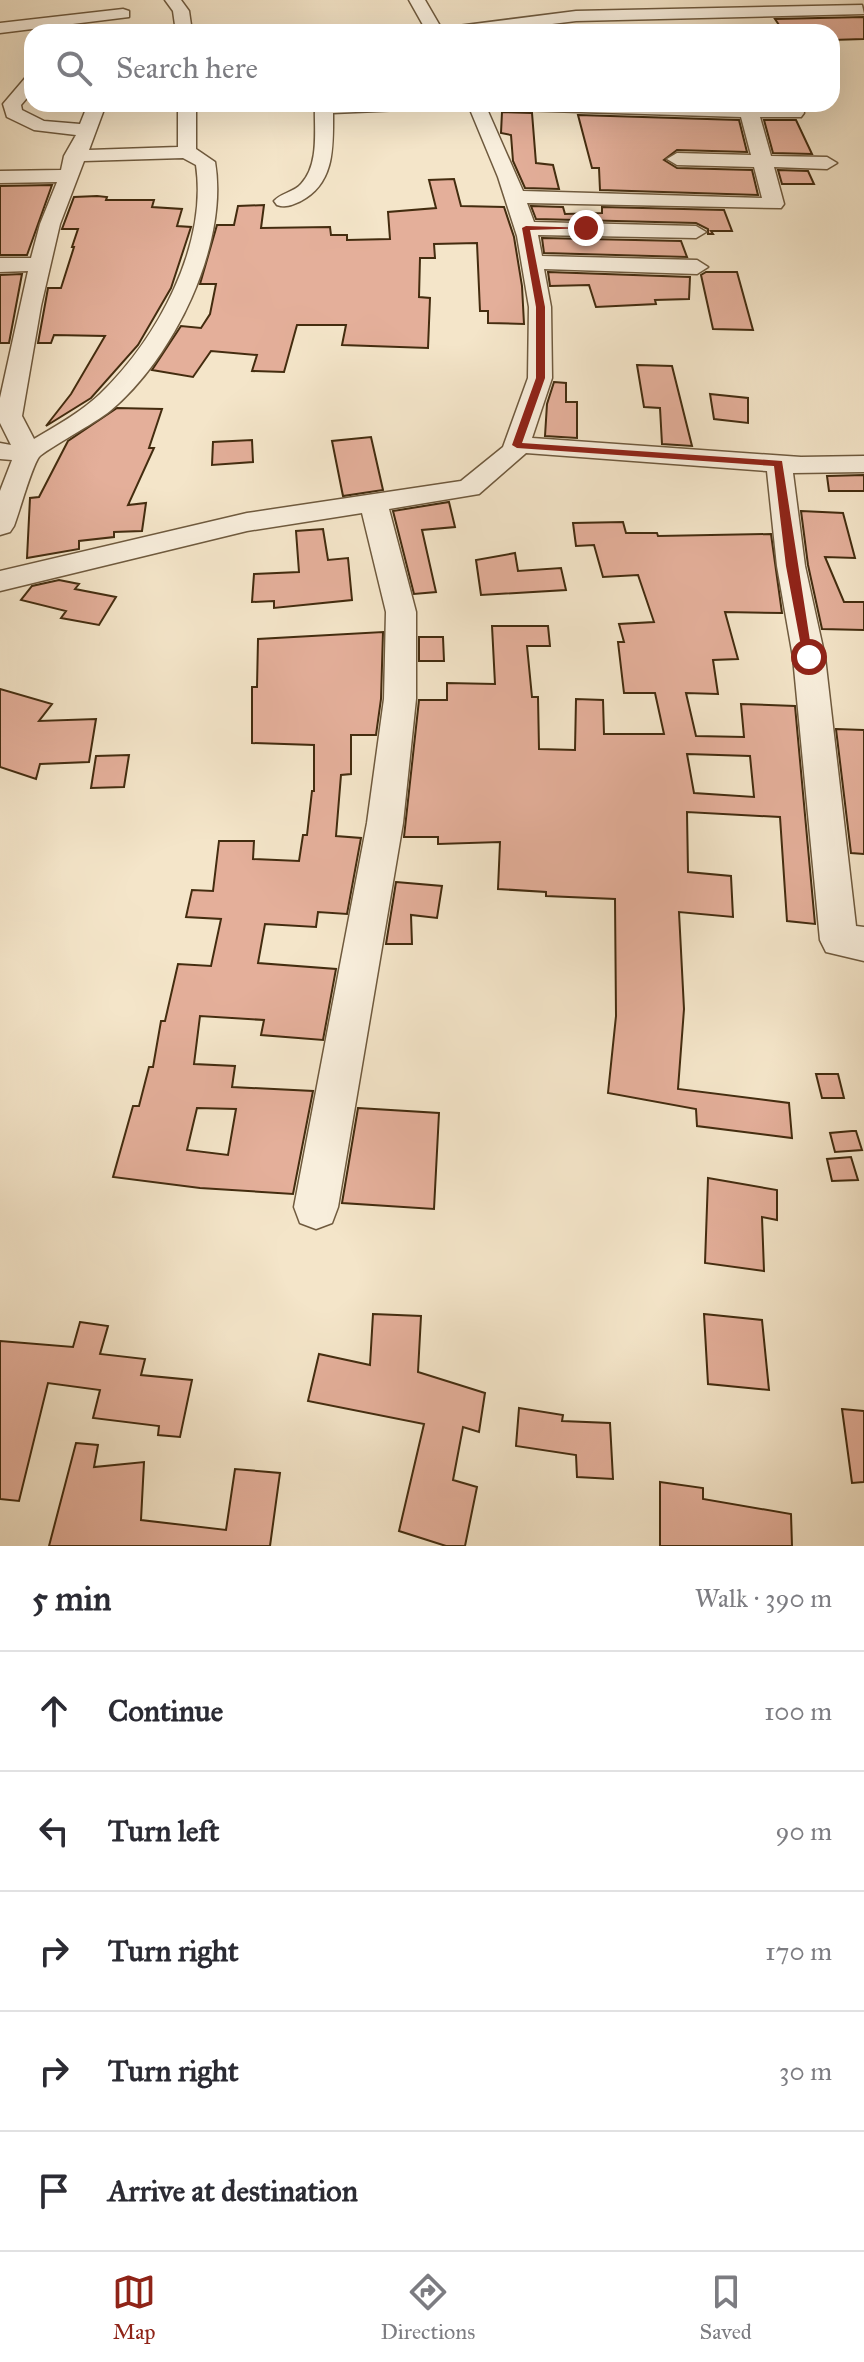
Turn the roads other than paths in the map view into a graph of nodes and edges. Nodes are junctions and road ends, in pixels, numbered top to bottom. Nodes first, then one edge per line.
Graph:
1 (173, 0) edge
2 (417, 0) edge
3 (758, 0) edge
4 (804, 5) edge
5 (126, 7) edge
6 (862, 10) dead end
7 (771, 12) junction
8 (52, 24) edge
9 (183, 24) edge
10 (430, 24) edge
11 (513, 24) edge
12 (776, 24) edge
13 (0, 28) edge
14 (24, 32) edge
15 (24, 90) edge
16 (94, 112) edge
17 (187, 112) edge
18 (324, 112) edge
19 (663, 112) edge
20 (748, 112) edge
21 (27, 119) junction
22 (492, 120) edge
23 (0, 121) edge
24 (86, 130) junction
25 (187, 152) junction
26 (677, 159) dead end
27 (764, 161) junction
28 (827, 163) dead end
29 (71, 166) junction
30 (0, 177) edge
31 (515, 197) junction
32 (284, 201) dead end
33 (526, 228) junction
34 (696, 232) dead end
35 (533, 262) junction
36 (40, 264) junction
37 (0, 265) edge
38 (697, 267) dead end
39 (6, 394) edge
40 (517, 445) junction
41 (0, 451) edge
42 (28, 453) junction
43 (779, 463) junction
44 (864, 464) edge
45 (373, 502) junction
46 (0, 526) edge
47 (0, 581) edge
48 (864, 944) edge
49 (316, 1207) dead end

1 - 9 street
2 - 10 street
3 - 7 street
4 - 6 street
4 - 7 street
5 - 8 street
7 - 11 street
7 - 12 street
13 - 14 street
15 - 21 street
16 - 24 street
17 - 25 street
18 - 32 street
19 - 22 street
20 - 27 street
21 - 23 street
21 - 24 street
22 - 31 street
24 - 29 street
25 - 29 street
25 - 42 street
26 - 27 street
27 - 28 street
27 - 31 street
29 - 30 street
29 - 36 street
31 - 33 street
33 - 34 street
33 - 35 street
35 - 38 street
35 - 40 street
36 - 37 street
36 - 39 street
39 - 42 street
40 - 43 street
40 - 45 street
41 - 42 street
42 - 46 street
43 - 44 street
43 - 48 street
45 - 47 street
45 - 49 street

